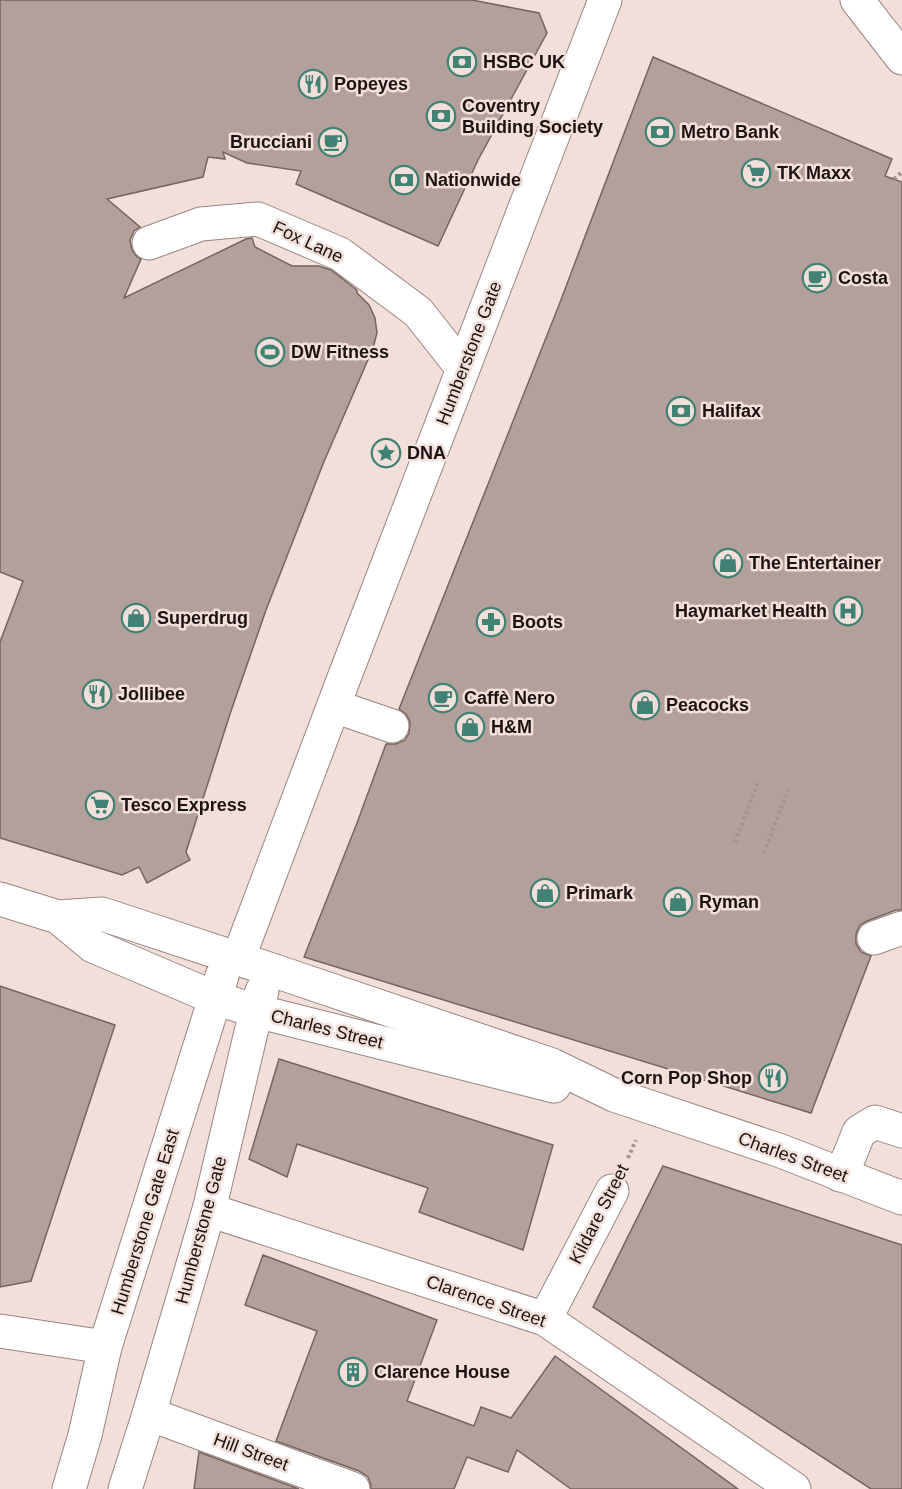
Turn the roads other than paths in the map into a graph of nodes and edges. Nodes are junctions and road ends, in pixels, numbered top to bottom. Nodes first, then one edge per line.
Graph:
1 (604, 0) edge
2 (857, 0) edge
3 (902, 58) edge
4 (149, 243) dead end
5 (463, 369) junction
6 (334, 706) junction
7 (392, 726) dead end
8 (0, 899) edge
9 (58, 917) junction
10 (233, 958) junction
11 (269, 969) junction
12 (215, 998) junction
13 (256, 1011) junction
14 (614, 1095) junction
15 (902, 1131) edge
16 (840, 1175) junction
17 (612, 1191) road end
18 (902, 1198) edge
19 (209, 1210) junction
20 (545, 1319) junction
21 (0, 1331) edge
22 (105, 1347) junction
23 (149, 1414) junction
24 (69, 1489) edge
25 (125, 1489) edge
26 (353, 1489) edge
27 (794, 1489) edge

1 - 5 street, Humberstone Gate
2 - 3 street
4 - 5 street, Fox Lane
5 - 6 street, Humberstone Gate
6 - 7 street
6 - 10 street, Humberstone Gate
8 - 9 street, Charles Street
9 - 10 street, Charles Street
9 - 12 street, Charles Street
10 - 11 street, Charles Street
10 - 12 street, Humberstone Gate East
11 - 13 street, Humberstone Gate
11 - 14 street, Charles Street
12 - 13 street, Charles Street
12 - 22 street, Humberstone Gate East
13 - 14 street, Charles Street
13 - 19 street, Humberstone Gate
14 - 16 street, Charles Street
15 - 16 street
16 - 18 street, Charles Street
17 - 20 street, Kildare Street
19 - 20 street, Clarence Street
19 - 23 street, Humberstone Gate
20 - 27 street, Clarence Street
21 - 22 street
22 - 24 street, Humberstone Gate East
23 - 25 street, Humberstone Gate
23 - 26 street, Hill Street

